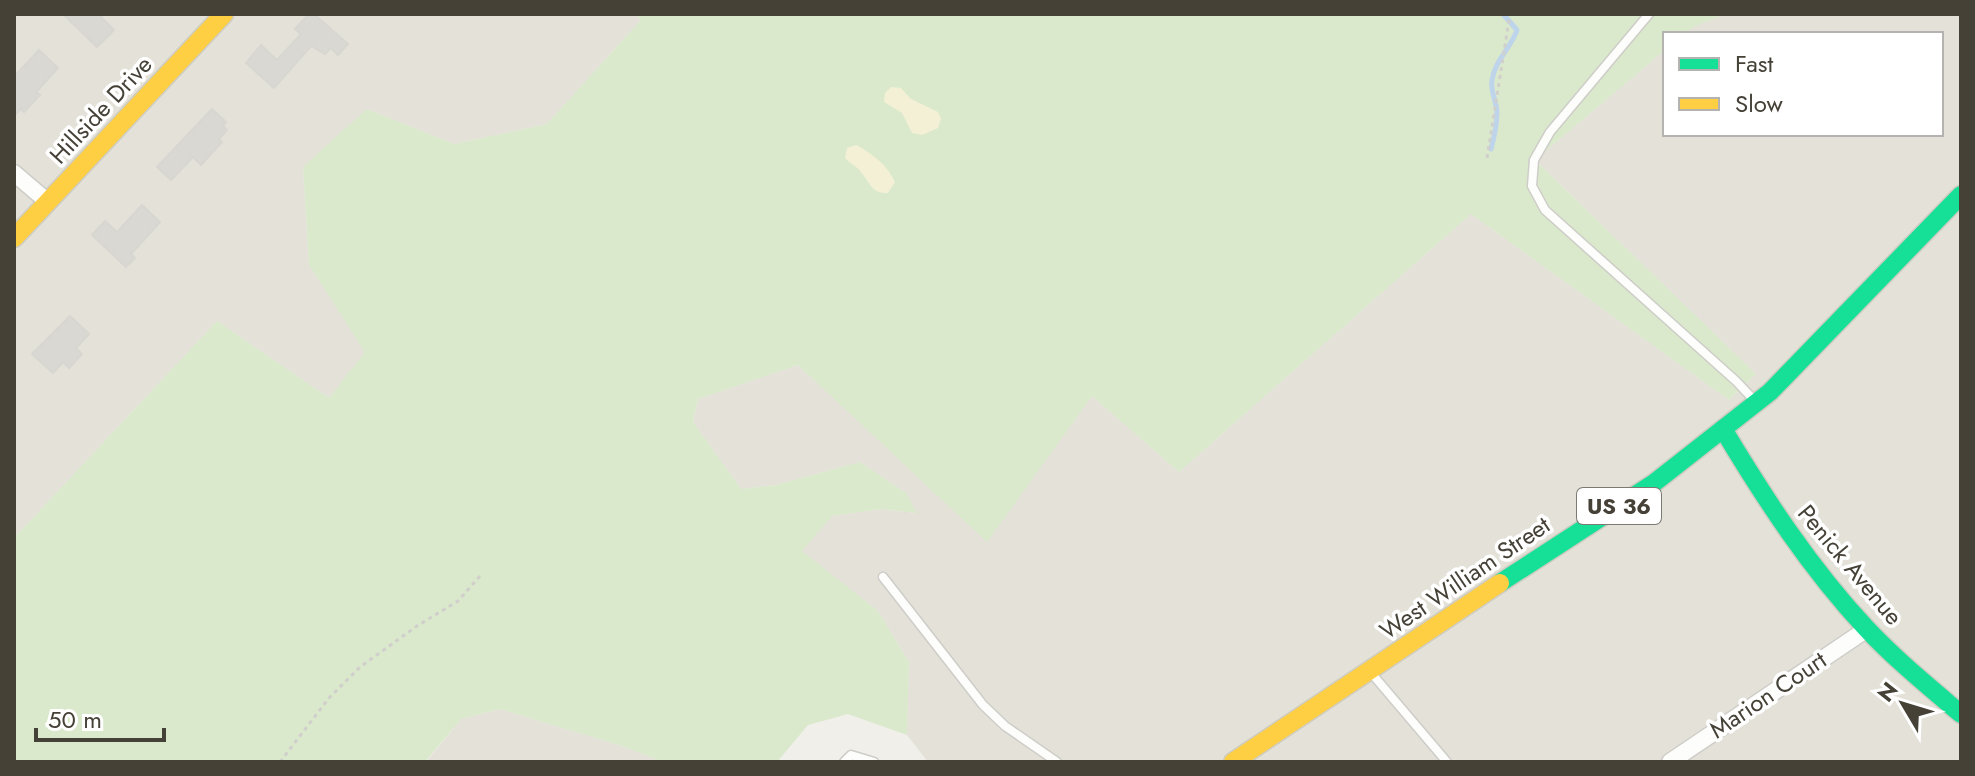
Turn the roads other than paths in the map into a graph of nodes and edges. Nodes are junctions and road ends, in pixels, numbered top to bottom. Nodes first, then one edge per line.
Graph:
1 (223, 14) edge
2 (1649, 14) edge
3 (14, 173) edge
4 (1961, 195) edge
5 (48, 202) junction
6 (14, 238) edge
7 (1757, 403) junction
8 (1723, 429) junction
9 (883, 577) dead end
10 (1867, 629) junction
11 (1369, 671) junction
12 (1961, 714) edge
13 (844, 762) edge
14 (874, 762) edge
15 (1057, 762) edge
16 (1233, 762) edge
17 (1447, 762) edge
18 (1670, 762) edge

1 - 5 main road, Hillside Drive
2 - 7 lane
3 - 5 street
4 - 7 main road, West William Street / US 36
5 - 6 main road, Hillside Drive
7 - 8 main road, West William Street / US 36
8 - 10 main road, Penick Avenue
8 - 11 main road, West William Street / US 36
9 - 15 lane
10 - 12 main road, Penick Avenue
10 - 18 street, Marion Court
11 - 16 main road, West William Street / US 36
11 - 17 lane
13 - 14 lane

